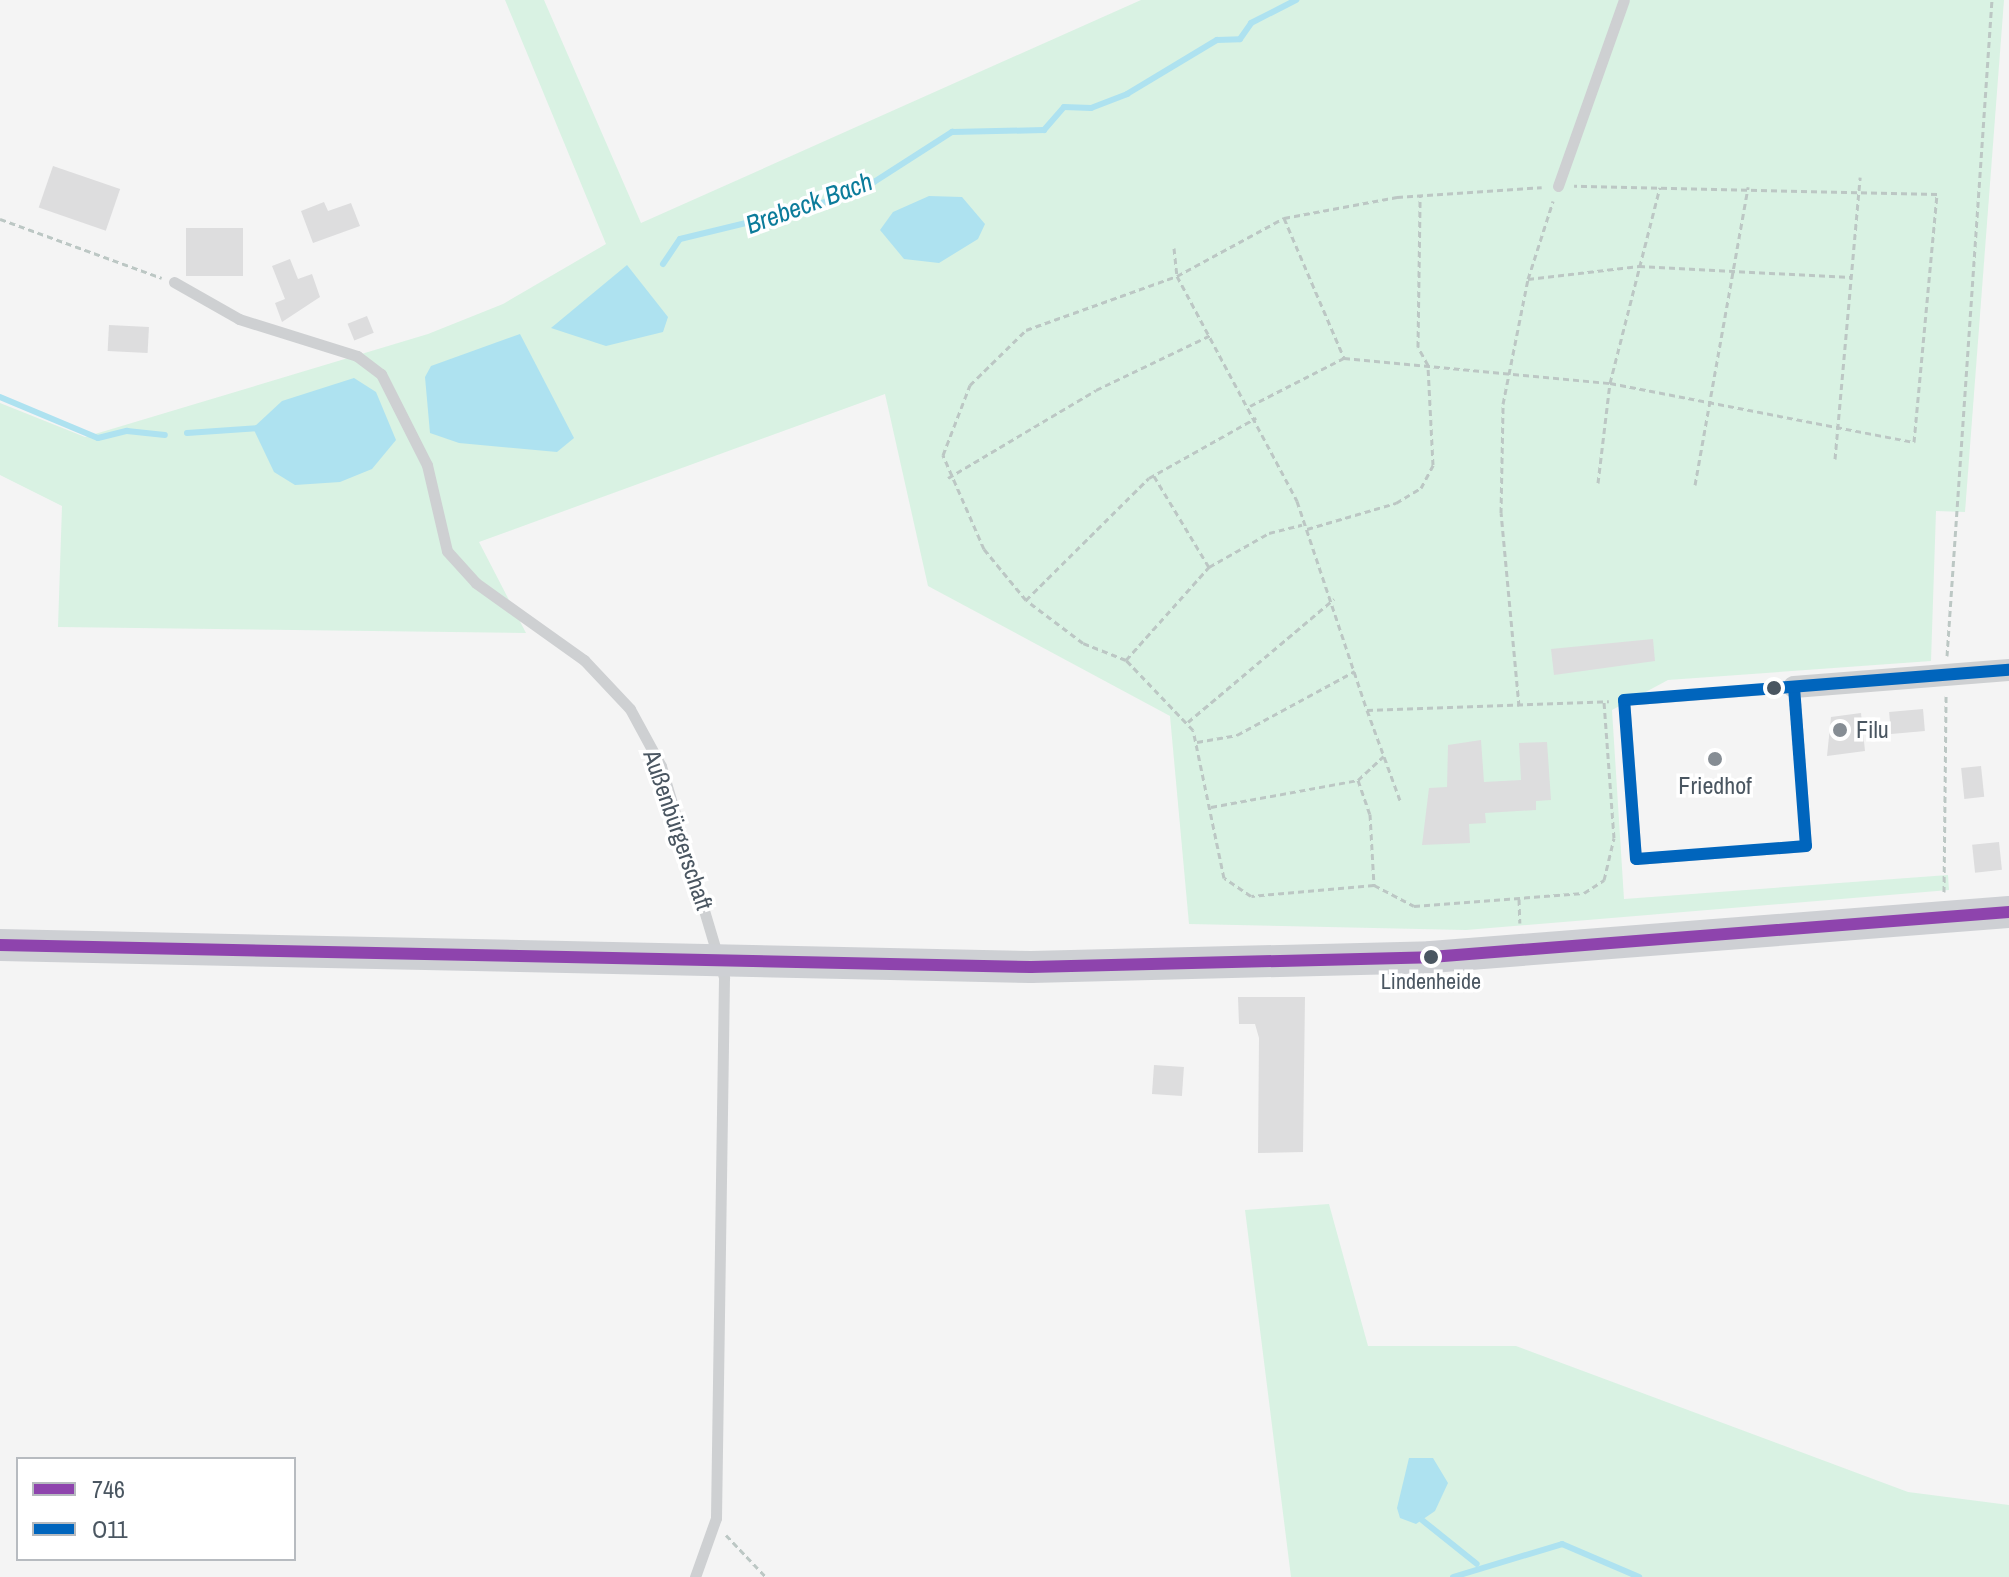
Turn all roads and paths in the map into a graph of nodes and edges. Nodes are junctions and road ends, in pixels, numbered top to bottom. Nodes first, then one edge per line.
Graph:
1 (1624, 0) edge
2 (1992, 0) edge
3 (1860, 177) dead end
4 (1558, 186) junction
5 (1660, 187) junction
6 (1748, 187) junction
7 (1859, 188) junction
8 (1420, 195) junction
9 (1284, 218) junction
10 (0, 219) edge
11 (1174, 248) dead end
12 (1639, 266) junction
13 (1732, 266) junction
14 (1177, 276) junction
15 (1851, 277) junction
16 (1528, 279) junction
17 (174, 282) joint
18 (1211, 335) junction
19 (1344, 358) junction
20 (1428, 365) junction
21 (1508, 374) junction
22 (1610, 383) junction
23 (1705, 402) junction
24 (1250, 406) junction
25 (1256, 418) junction
26 (1838, 423) junction
27 (1835, 459) dead end
28 (1154, 476) junction
29 (948, 478) junction
30 (1598, 483) dead end
31 (1695, 485) dead end
32 (1304, 524) junction
33 (1306, 530) junction
34 (1209, 567) junction
35 (1334, 599) junction
36 (1026, 600) junction
37 (1126, 660) junction
38 (2009, 670) edge
39 (1355, 671) junction
40 (1946, 673) junction
41 (1794, 687) junction
42 (1624, 700) junction
43 (1604, 701) junction
44 (1519, 707) junction
45 (1367, 710) junction
46 (1188, 722) junction
47 (1197, 742) junction
48 (1384, 756) junction
49 (1358, 780) junction
50 (1400, 800) dead end
51 (1211, 807) junction
52 (1374, 885) junction
53 (1957, 897) dead end
54 (1519, 899) junction
55 (2009, 912) edge
56 (1521, 932) dead end
57 (0, 945) edge
58 (721, 962) junction
59 (716, 1518) junction
60 (695, 1577) edge
61 (766, 1577) edge

1 - 4 lane
2 - 40 path
3 - 7 path
4 - 5 path
4 - 8 path
4 - 16 path
5 - 6 path
5 - 12 path
6 - 7 path
6 - 13 path
7 - 15 path
7 - 26 path
8 - 9 path
8 - 20 path
9 - 14 path
9 - 19 path
10 - 17 path
11 - 14 path
12 - 13 path
12 - 16 path
12 - 22 path
13 - 15 path
13 - 23 path
14 - 18 path
14 - 29 path
15 - 26 path
16 - 21 path
17 - 58 lane, Außenbürgerschaft
18 - 24 path
18 - 29 path
19 - 20 path
19 - 24 path
20 - 21 path
20 - 33 path
21 - 22 path
21 - 44 path
22 - 23 path
22 - 30 path
23 - 26 path
23 - 31 path
24 - 25 path
25 - 28 path
25 - 32 path
26 - 27 path
28 - 34 path
28 - 36 path
29 - 36 path
32 - 33 path
32 - 34 path
33 - 35 path
34 - 37 path
35 - 39 path
35 - 46 path
36 - 37 path
37 - 46 path
38 - 40 street
39 - 45 path
39 - 47 path
40 - 41 street
40 - 53 path
41 - 42 lane
41 - 42 lane
42 - 43 path
43 - 44 path
43 - 54 path
44 - 45 path
45 - 48 path
46 - 47 path
47 - 51 path
48 - 49 path
48 - 50 path
49 - 51 path
49 - 52 path
51 - 52 path
52 - 54 path
54 - 56 path
55 - 58 main road
57 - 58 main road
58 - 59 lane, Außenbürgerschaft
59 - 60 lane, Außenbürgerschaft
59 - 61 path

